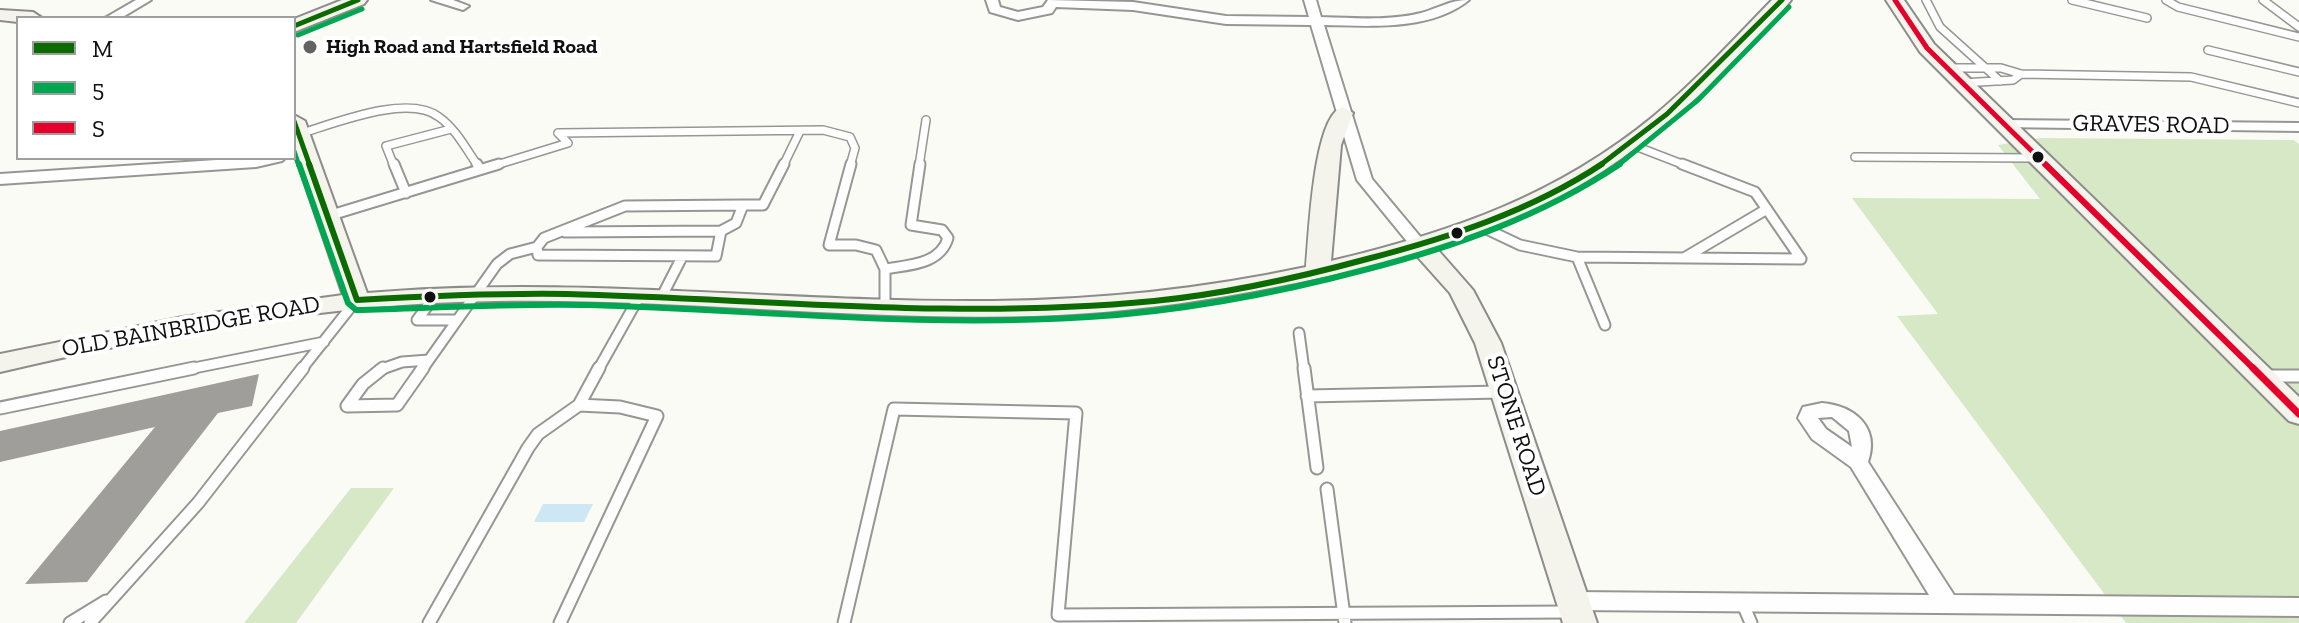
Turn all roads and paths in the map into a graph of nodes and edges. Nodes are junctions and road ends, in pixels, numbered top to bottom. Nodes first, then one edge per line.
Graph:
1 (145, 0) edge
2 (358, 0) edge
3 (437, 0) edge
4 (992, 0) edge
5 (1310, 0) edge
6 (1463, 0) edge
7 (1782, 0) edge
8 (1895, 0) edge
9 (1926, 0) edge
10 (2072, 0) edge
11 (2166, 0) edge
12 (2263, 0) edge
13 (1054, 2) edge
14 (463, 6) dead end
15 (115, 16) edge
16 (2147, 18) dead end
17 (1316, 22) junction
18 (296, 25) edge
19 (2299, 27) edge
20 (2299, 37) edge
21 (2208, 50) dead end
22 (1986, 68) junction
23 (2299, 72) edge
24 (2021, 74) junction
25 (1955, 76) junction
26 (2000, 81) junction
27 (2299, 103) edge
28 (1343, 113) junction
29 (926, 120) dead end
30 (2004, 124) junction
31 (2299, 127) edge
32 (451, 129) junction
33 (800, 131) junction
34 (298, 140) edge
35 (1630, 144) junction
36 (1855, 157) dead end
37 (2039, 158) junction
38 (266, 160) edge
39 (480, 169) junction
40 (0, 179) edge
41 (406, 193) junction
42 (743, 205) junction
43 (1767, 209) junction
44 (328, 216) junction
45 (1480, 226) junction
46 (721, 231) junction
47 (557, 232) junction
48 (1420, 246) junction
49 (537, 247) junction
50 (682, 257) junction
51 (1577, 257) junction
52 (1684, 258) junction
53 (885, 269) junction
54 (1318, 272) junction
55 (476, 294) junction
56 (435, 296) junction
57 (650, 297) junction
58 (357, 300) junction
59 (885, 308) junction
60 (457, 320) junction
61 (1605, 325) dead end
62 (1299, 333) dead end
63 (324, 342) junction
64 (429, 360) junction
65 (0, 363) edge
66 (2260, 376) junction
67 (2299, 376) edge
68 (1505, 392) junction
69 (1307, 396) junction
70 (579, 405) junction
71 (0, 408) edge
72 (2299, 414) edge
73 (1858, 462) dead end
74 (1317, 468) dead end
75 (1327, 489) dead end
76 (116, 595) junction
77 (1947, 604) junction
78 (2299, 607) edge
79 (1577, 612) edge
80 (1746, 613) edge
81 (1344, 618) edge
82 (70, 623) edge
83 (90, 623) edge
84 (429, 623) edge
85 (560, 623) edge
86 (844, 623) edge

1 - 15 street
2 - 18 main road
3 - 14 street
4 - 13 street
5 - 17 street
6 - 17 street
7 - 35 main road, OLD BAINBRIDGE ROAD
8 - 25 main road
9 - 22 lane
10 - 16 lane
11 - 20 lane
12 - 19 lane
13 - 17 street
17 - 28 street
21 - 23 lane
22 - 24 lane
22 - 25 lane
22 - 26 lane
24 - 26 lane
24 - 27 lane
25 - 26 lane
25 - 30 main road
28 - 48 street
28 - 54 main road
29 - 53 lane
30 - 31 street, GRAVES ROAD
30 - 37 main road
32 - 34 lane
32 - 39 lane
32 - 41 lane
33 - 39 lane
33 - 42 lane
33 - 53 lane
34 - 44 main road
35 - 43 lane
35 - 45 main road, OLD BAINBRIDGE ROAD
36 - 37 lane
37 - 66 main road
38 - 40 street
39 - 41 lane
41 - 44 lane
42 - 46 lane
42 - 47 lane
43 - 52 lane
43 - 52 lane
44 - 58 main road
45 - 48 main road, OLD BAINBRIDGE ROAD
45 - 51 lane
46 - 47 lane
46 - 50 lane
47 - 49 lane
48 - 54 main road, OLD BAINBRIDGE ROAD
48 - 68 main road, STONE ROAD
49 - 50 lane
49 - 55 lane
50 - 57 lane
51 - 52 lane
51 - 61 lane
53 - 59 lane
54 - 59 main road, OLD BAINBRIDGE ROAD
55 - 56 main road, OLD BAINBRIDGE ROAD
55 - 57 main road, OLD BAINBRIDGE ROAD
55 - 60 lane
56 - 58 main road, OLD BAINBRIDGE ROAD
56 - 60 lane
57 - 59 main road, OLD BAINBRIDGE ROAD
57 - 70 lane
58 - 63 lane
58 - 65 main road, OLD BAINBRIDGE ROAD
60 - 64 lane
62 - 69 lane
63 - 71 lane
63 - 76 lane
64 - 64 lane
66 - 67 lane
66 - 72 main road
68 - 69 lane
68 - 79 main road, STONE ROAD
69 - 74 lane
70 - 84 lane
70 - 85 lane
73 - 77 street
75 - 81 lane
76 - 82 lane
76 - 83 lane
77 - 78 street
77 - 80 street
79 - 80 street
79 - 81 lane
81 - 86 lane

